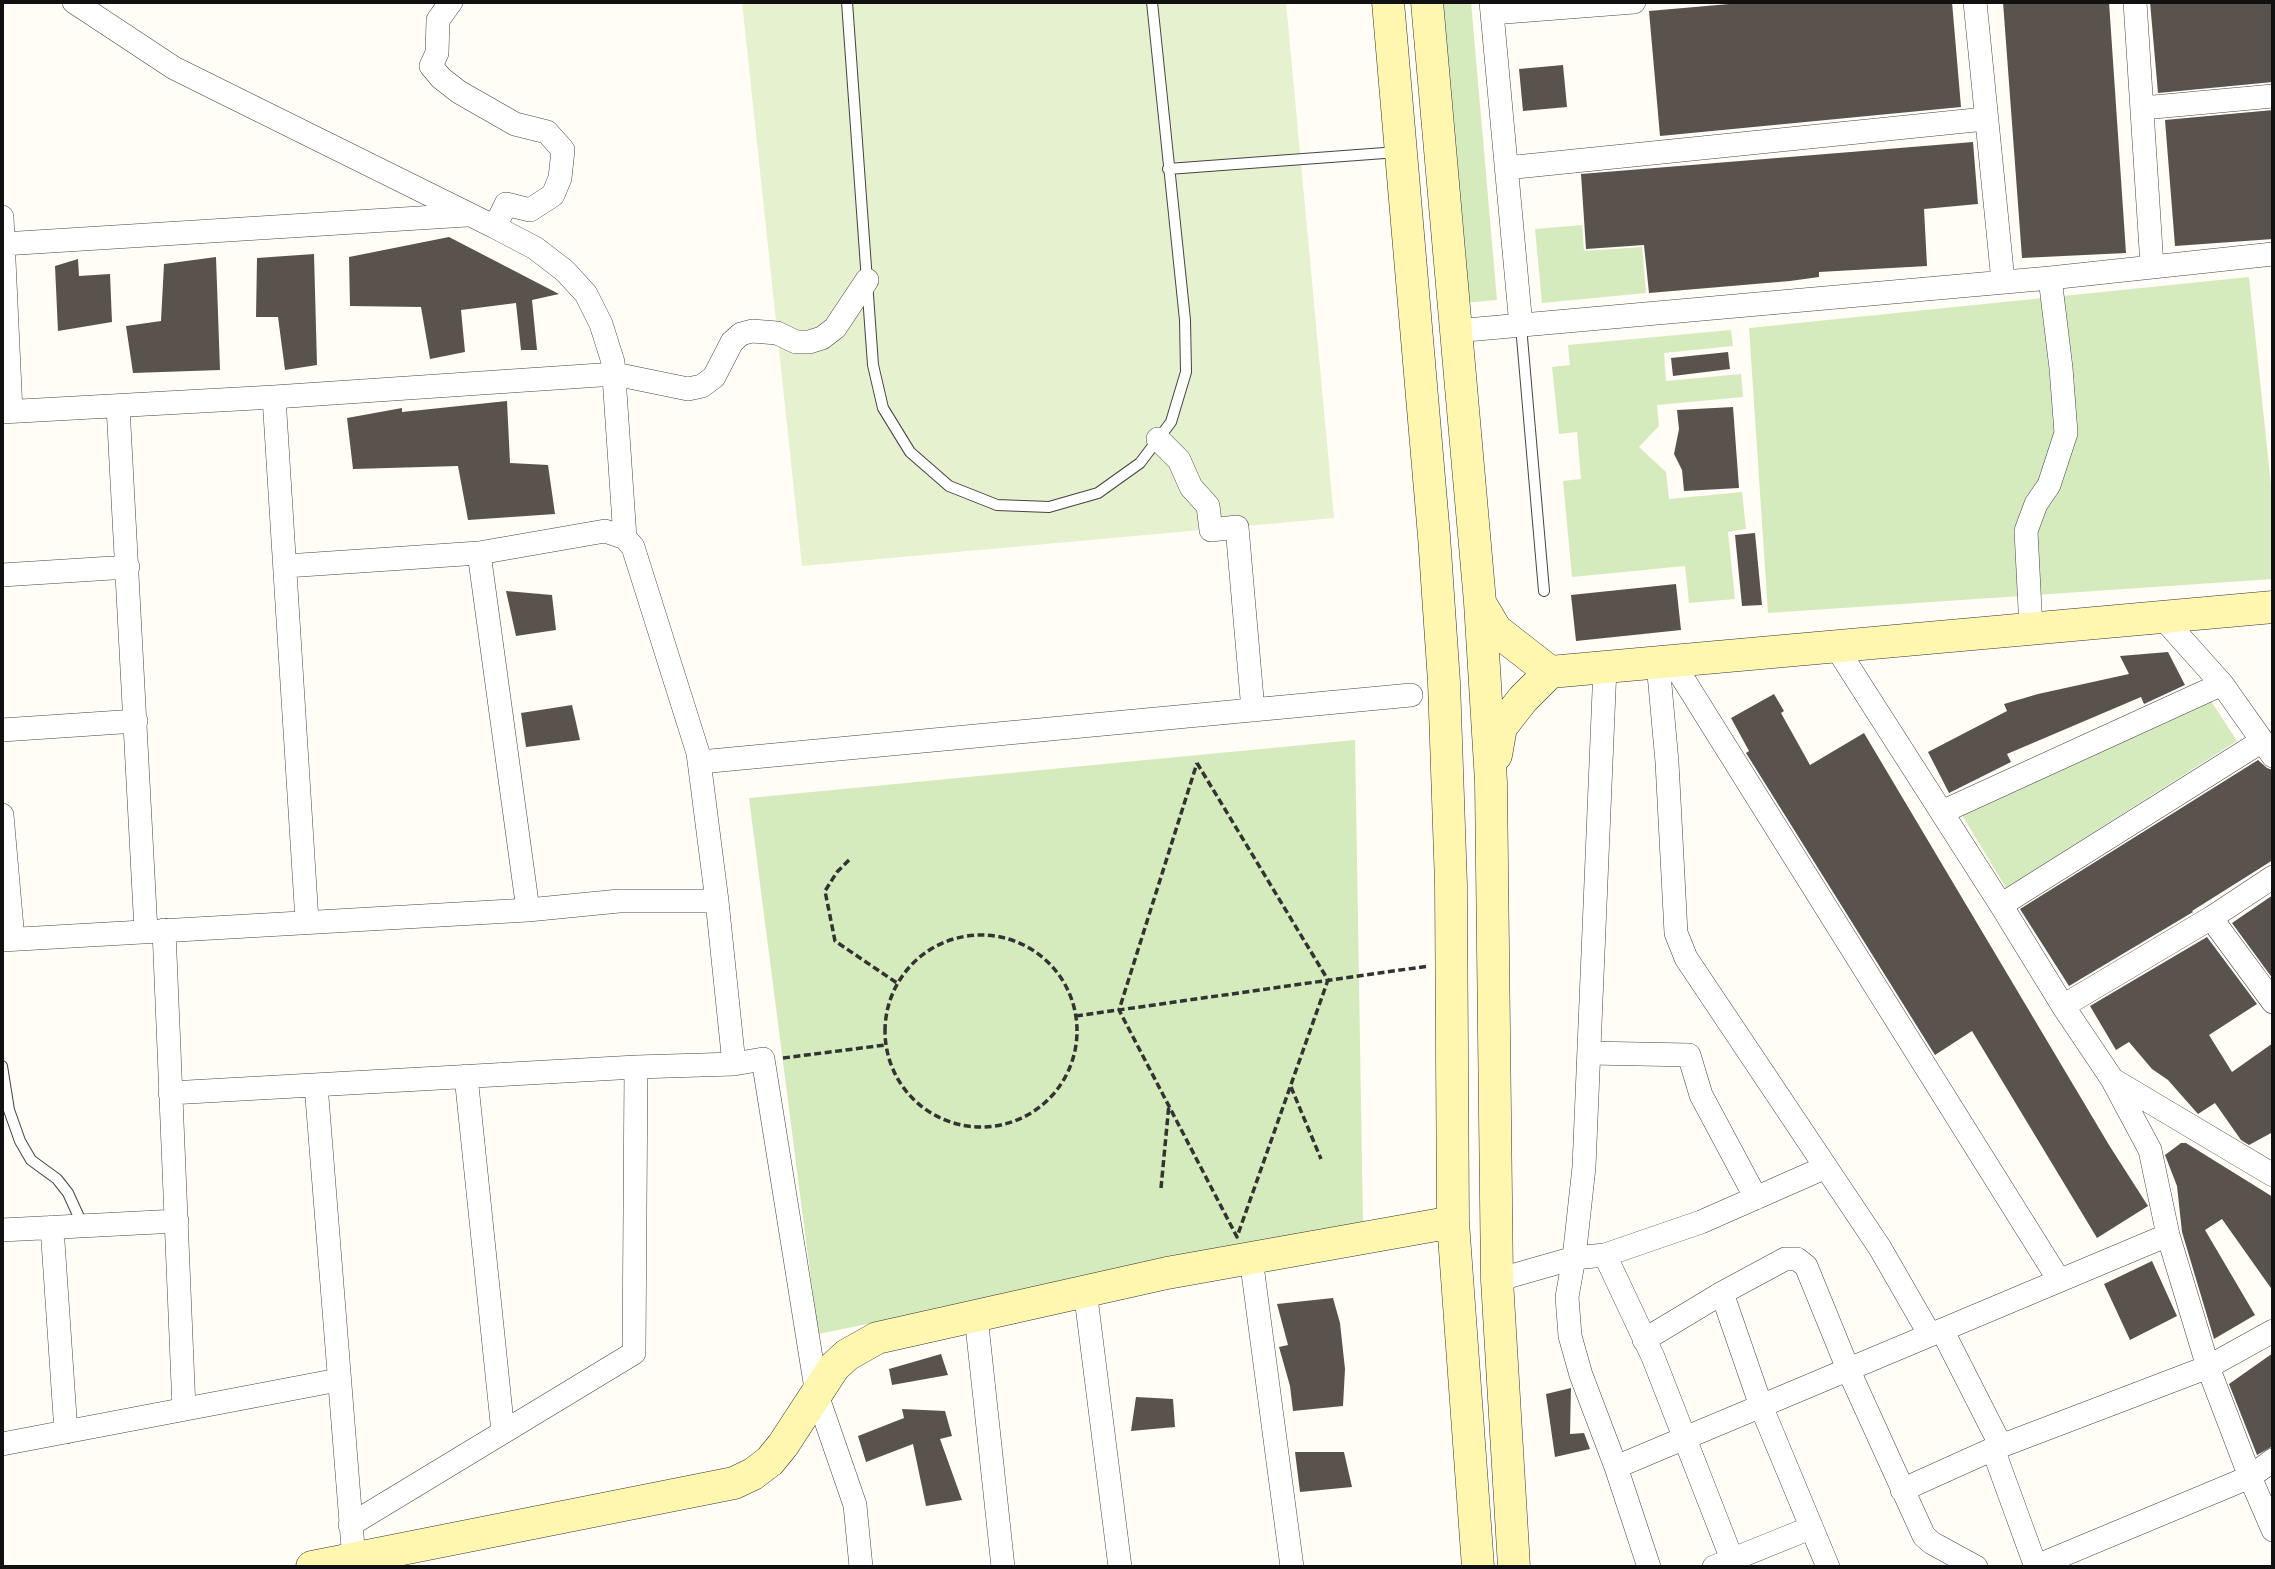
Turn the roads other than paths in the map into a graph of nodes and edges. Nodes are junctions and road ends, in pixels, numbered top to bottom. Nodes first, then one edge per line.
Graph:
1 (74, 2) edge
2 (451, 2) edge
3 (847, 2) edge
4 (1152, 2) edge
5 (1388, 2) edge
6 (1427, 2) edge
7 (1634, 2) edge
8 (1975, 2) edge
9 (2135, 2) edge
10 (1492, 7) edge
11 (2273, 96) edge
12 (2143, 108) junction
13 (1985, 119) junction
14 (1401, 151) junction
15 (1507, 168) junction
16 (1168, 169) junction
17 (471, 215) junction
18 (2, 218) edge
19 (495, 228) junction
20 (3, 244) edge
21 (2273, 254) edge
22 (2152, 266) junction
23 (2050, 278) junction
24 (867, 280) junction
25 (2003, 281) junction
26 (1521, 326) junction
27 (1455, 331) junction
28 (615, 374) junction
29 (274, 397) junction
30 (118, 406) junction
31 (6, 412) edge
32 (1158, 439) junction
33 (1472, 533) junction
34 (1434, 536) junction
35 (625, 538) junction
36 (479, 553) junction
37 (286, 566) junction
38 (128, 567) junction
39 (2, 575) edge
40 (1544, 591) dead end
41 (1480, 602) junction
42 (2273, 607) edge
43 (2162, 617) junction
44 (2031, 629) junction
45 (1836, 647) junction
46 (1665, 662) junction
47 (1605, 667) junction
48 (1550, 672) junction
49 (2222, 684) junction
50 (1411, 695) dead end
51 (1253, 710) junction
52 (136, 721) junction
53 (2, 730) edge
54 (2268, 748) edge
55 (700, 762) junction
56 (1491, 782) junction
57 (1942, 812) junction
58 (2, 815) edge
59 (2273, 877) edge
60 (1451, 886) junction
61 (1494, 890) junction
62 (717, 901) junction
63 (2001, 905) junction
64 (528, 910) junction
65 (2211, 918) junction
66 (307, 921) junction
67 (155, 930) junction
68 (7, 939) edge
69 (2273, 1002) edge
70 (2063, 1006) junction
71 (1589, 1053) junction
72 (734, 1064) junction
73 (2, 1066) edge
74 (636, 1067) junction
75 (466, 1076) junction
76 (2112, 1079) junction
77 (316, 1085) junction
78 (170, 1093) junction
79 (1826, 1167) junction
80 (2273, 1175) edge
81 (1756, 1198) junction
82 (177, 1221) junction
83 (1453, 1222) junction
84 (83, 1226) junction
85 (52, 1227) junction
86 (2, 1230) edge
87 (2168, 1235) junction
88 (1605, 1255) junction
89 (1251, 1258) junction
90 (1574, 1258) junction
91 (1497, 1280) junction
92 (2059, 1280) junction
93 (1085, 1290) junction
94 (1722, 1293) junction
95 (976, 1316) junction
96 (2273, 1331) edge
97 (1936, 1332) junction
98 (1644, 1339) junction
99 (2208, 1367) junction
100 (1848, 1369) junction
101 (338, 1380) junction
102 (817, 1395) junction
103 (1761, 1406) junction
104 (184, 1409) junction
105 (66, 1432) junction
106 (503, 1432) junction
107 (1684, 1438) junction
108 (2, 1444) edge
109 (1997, 1448) junction
110 (2273, 1460) edge
111 (1616, 1467) junction
112 (2250, 1477) junction
113 (1902, 1490) junction
114 (350, 1525) junction
115 (1810, 1528) junction
116 (2273, 1530) edge
117 (354, 1560) junction
118 (1727, 1565) edge
119 (312, 1567) edge
120 (861, 1567) edge
121 (1003, 1567) edge
122 (1120, 1567) edge
123 (1292, 1567) edge
124 (1478, 1567) edge
125 (1514, 1567) edge
126 (1649, 1567) edge
127 (1828, 1567) edge
128 (1976, 1567) edge
129 (2035, 1567) edge

1 - 17 street
2 - 19 street
3 - 24 lane
4 - 16 lane
5 - 14 main road
6 - 27 main road
7 - 10 street
8 - 13 street
9 - 12 street
10 - 15 street
11 - 12 street
12 - 22 street
13 - 15 street
13 - 25 street
14 - 16 lane
14 - 34 main road
15 - 26 street
16 - 32 lane
17 - 19 street
17 - 20 street
18 - 20 street
19 - 28 street
20 - 31 street
21 - 22 street
22 - 23 street
23 - 25 street
23 - 44 street
24 - 28 street
24 - 32 lane
25 - 26 street
26 - 27 street
26 - 40 lane
27 - 33 main road
28 - 29 street
28 - 35 street
29 - 30 street
29 - 37 street
30 - 31 street
30 - 38 street
32 - 51 street
33 - 34 main road
33 - 41 main road
34 - 60 main road
35 - 36 street
35 - 55 street
36 - 37 street
36 - 64 street
37 - 66 street
38 - 39 street
38 - 52 street
41 - 48 main road
41 - 56 main road
42 - 43 main road
43 - 44 main road
43 - 49 street
44 - 45 main road
45 - 46 main road
45 - 57 street
46 - 47 main road
46 - 79 street
46 - 92 street
47 - 48 main road
47 - 71 street
48 - 56 main road
49 - 54 street
49 - 57 street
50 - 51 street
51 - 55 street
52 - 53 street
52 - 67 street
54 - 63 street
55 - 62 street
56 - 61 main road
57 - 63 street
58 - 68 street
59 - 65 street
60 - 61 main road
60 - 83 main road
61 - 91 main road
62 - 64 street
62 - 72 street
63 - 70 street
64 - 66 street
65 - 69 street
65 - 70 street
66 - 67 street
67 - 68 street
67 - 78 street
70 - 76 street
71 - 81 street
71 - 90 street
72 - 74 street
72 - 102 street
73 - 84 lane
74 - 75 street
74 - 106 street
75 - 77 street
75 - 106 street
76 - 80 street
76 - 87 street
77 - 78 street
77 - 101 street
78 - 82 street
79 - 81 street
79 - 97 street
81 - 88 street
82 - 84 street
82 - 104 street
83 - 89 main road
83 - 124 main road
84 - 85 street
85 - 86 street
85 - 105 street
87 - 92 street
87 - 99 street
88 - 90 street
88 - 98 street
89 - 93 main road
89 - 123 street
90 - 91 street
90 - 111 street
91 - 125 main road
92 - 97 street
93 - 95 main road
93 - 122 street
94 - 98 street
94 - 100 street
94 - 103 street
95 - 102 main road
95 - 121 street
96 - 99 street
97 - 100 street
97 - 109 street
98 - 107 street
99 - 109 street
99 - 112 street
100 - 103 street
100 - 113 street
101 - 104 street
101 - 114 street
102 - 117 main road
102 - 120 street
103 - 107 street
103 - 115 street
104 - 105 street
105 - 108 street
106 - 114 street
107 - 111 street
107 - 118 street
109 - 113 street
109 - 129 street
110 - 112 street
111 - 126 street
112 - 116 street
112 - 129 street
113 - 128 street
114 - 117 street
115 - 118 street
115 - 127 street
117 - 119 main road

